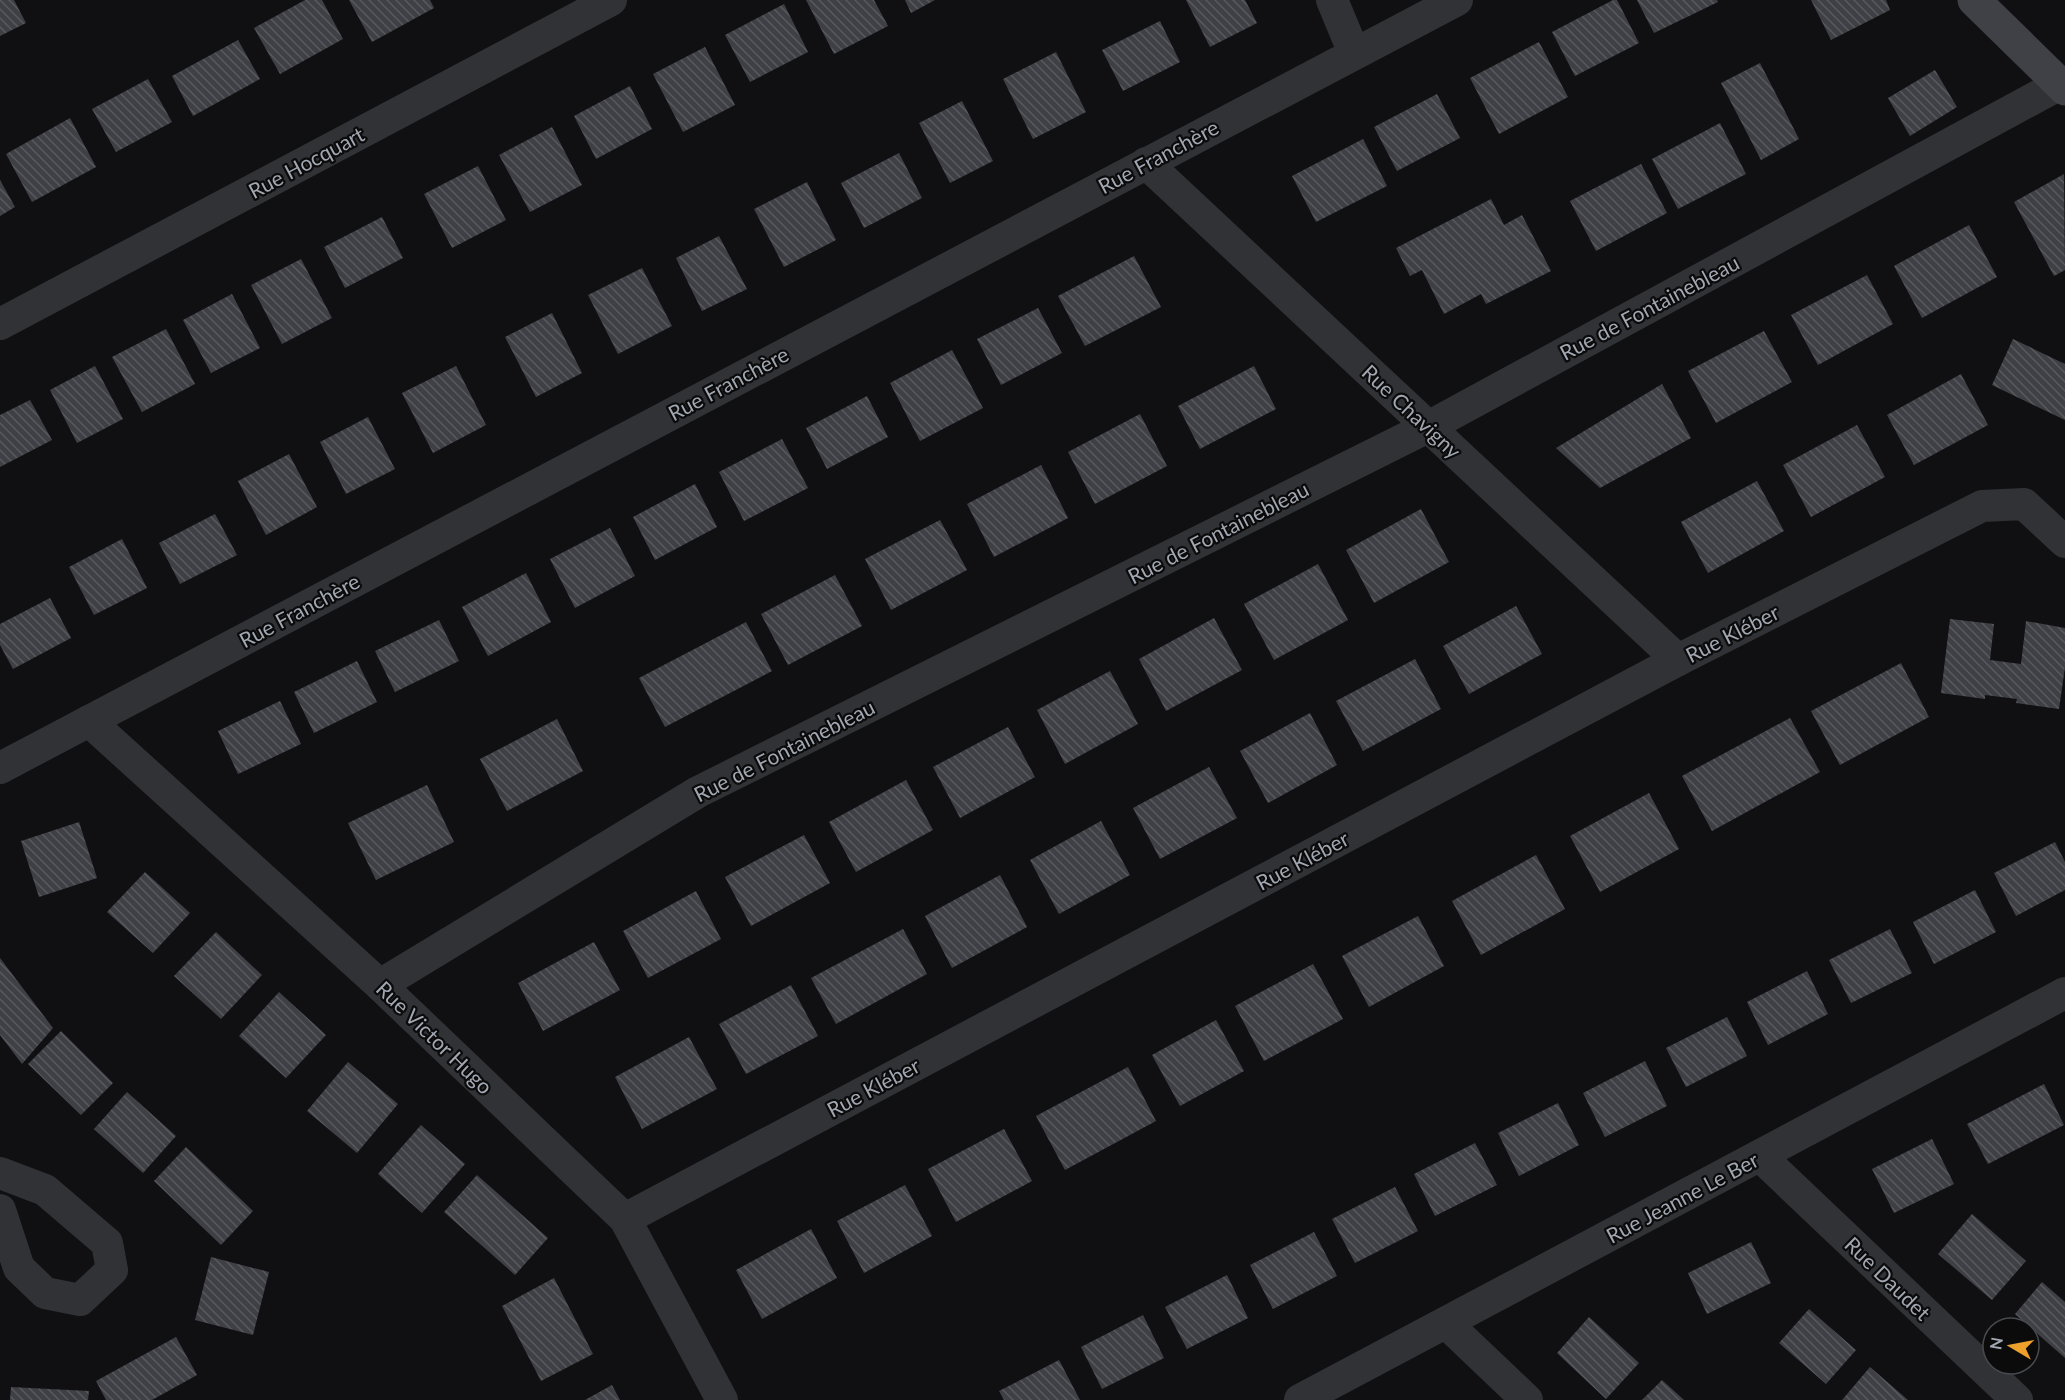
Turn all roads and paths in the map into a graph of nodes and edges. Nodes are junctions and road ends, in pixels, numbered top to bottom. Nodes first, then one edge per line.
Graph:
1 (611, 0) edge
2 (1332, 0) edge
3 (1457, 0) edge
4 (1974, 0) edge
5 (1354, 53) junction
6 (2062, 86) edge
7 (1146, 163) junction
8 (0, 324) edge
9 (1428, 426) junction
10 (2065, 542) edge
11 (1678, 660) junction
12 (89, 721) junction
13 (0, 768) edge
14 (380, 985) junction
15 (2064, 996) edge
16 (1760, 1156) junction
17 (0, 1173) edge
18 (0, 1209) edge
19 (625, 1219) junction
20 (1446, 1323) junction
21 (722, 1400) edge
22 (1300, 1400) edge
23 (1527, 1400) edge
24 (2017, 1400) edge

1 - 8 street, Rue Hocquart
2 - 5 street
3 - 5 street, Rue Franchère
4 - 6 street
5 - 7 street, Rue Franchère
6 - 9 street, Rue de Fontainebleau
7 - 9 street, Rue Chavigny
7 - 12 street, Rue Franchère
9 - 11 street, Rue Chavigny
9 - 14 street, Rue de Fontainebleau
10 - 11 street, Rue Kléber
11 - 19 street, Rue Kléber
12 - 13 street, Rue Franchère
12 - 14 street, Rue Victor Hugo
14 - 19 street, Rue Victor Hugo
15 - 16 street, Rue Jeanne Le Ber
16 - 20 street, Rue Jeanne Le Ber
16 - 24 street, Rue Daudet
17 - 18 street
19 - 21 street, Rue Victor Hugo
20 - 22 street, Rue Jeanne Le Ber
20 - 23 street

